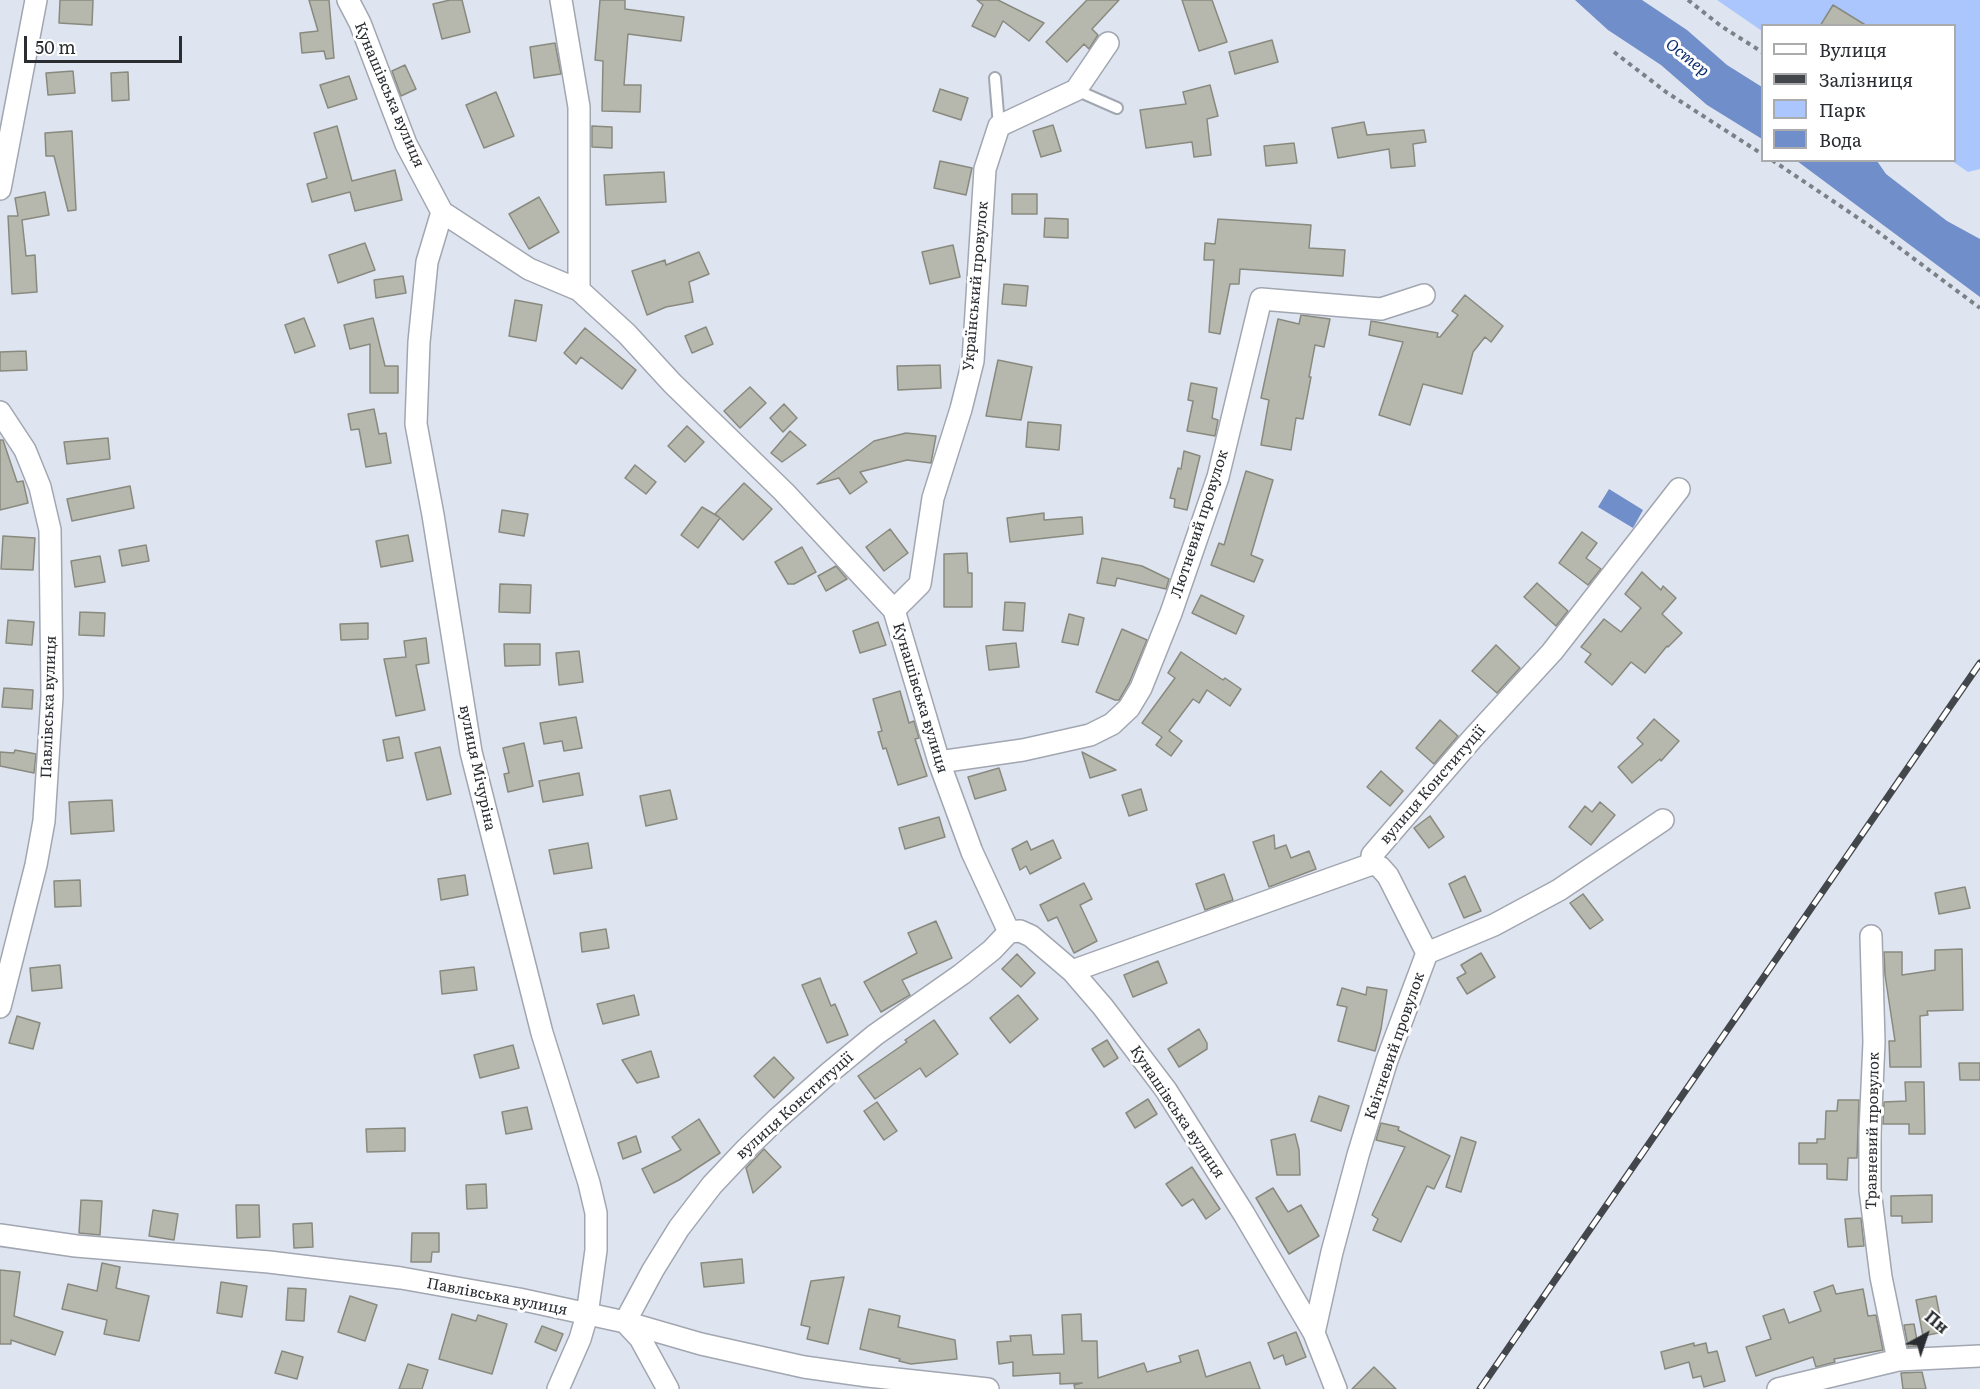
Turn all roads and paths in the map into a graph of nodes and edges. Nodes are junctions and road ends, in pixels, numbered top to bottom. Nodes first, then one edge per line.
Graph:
1 (36, 0) edge
2 (348, 0) edge
3 (561, 0) edge
4 (1688, 0) edge
5 (1108, 43) dead end
6 (1761, 51) edge
7 (1614, 52) dead end
8 (995, 78) dead end
9 (1076, 90) junction
10 (1117, 108) dead end
11 (999, 126) junction
12 (1761, 153) edge
13 (1775, 162) edge
14 (0, 189) edge
15 (442, 212) junction
16 (579, 290) junction
17 (1424, 295) dead end
18 (1980, 308) edge
19 (0, 412) edge
20 (1679, 489) dead end
21 (894, 610) junction
22 (939, 762) junction
23 (1663, 819) dead end
24 (1372, 864) junction
25 (1009, 932) junction
26 (1871, 936) dead end
27 (1426, 953) junction
28 (1072, 971) junction
29 (0, 1007) edge
30 (0, 1235) edge
31 (587, 1315) junction
32 (625, 1322) junction
33 (1314, 1333) junction
34 (1980, 1356) edge
35 (1898, 1360) junction
36 (1859, 1368) junction
37 (558, 1389) edge
38 (668, 1389) edge
39 (988, 1389) edge
40 (1336, 1389) edge
41 (1778, 1389) edge
42 (1857, 1389) edge

1 - 14 street
2 - 15 street, Кунашівська вулиця
3 - 16 street
4 - 6 path
5 - 9 street
7 - 12 path
8 - 11 lane
9 - 10 lane
9 - 11 street
11 - 21 street, Український провулок
13 - 18 path
15 - 16 street, Кунашівська вулиця
15 - 31 street, вулиця Мічуріна
16 - 21 street, Кунашівська вулиця
17 - 22 street, Лютневий провулок
19 - 29 street, Павлівська вулиця
20 - 24 street, вулиця Конституції
21 - 22 street, Кунашівська вулиця
22 - 25 street, Кунашівська вулиця
23 - 27 street, Квітневий провулок
24 - 27 street
24 - 28 street
25 - 28 street, Кунашівська вулиця
25 - 32 street, вулиця Конституції
26 - 35 street, Травневий провулок
27 - 33 street, Квітневий провулок
28 - 33 street, Кунашівська вулиця
30 - 31 street, Павлівська вулиця
31 - 32 street, Павлівська вулиця
31 - 37 street
32 - 38 street
32 - 39 street, Павлівська вулиця
33 - 40 street, Кунашівська вулиця
34 - 35 street
35 - 36 street
36 - 41 street
36 - 42 street

